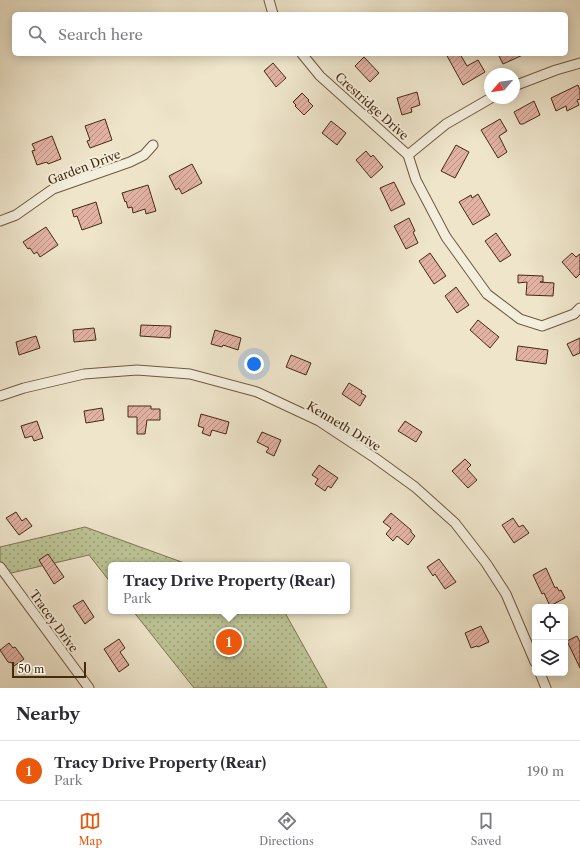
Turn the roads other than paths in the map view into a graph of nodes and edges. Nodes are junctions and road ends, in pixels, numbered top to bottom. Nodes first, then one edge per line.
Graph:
1 (269, 0) edge
2 (272, 12) edge
3 (304, 56) edge
4 (580, 63) edge
5 (520, 84) edge
6 (484, 102) edge
7 (153, 145) dead end
8 (408, 155) junction
9 (0, 221) edge
10 (580, 308) edge
11 (0, 396) edge
12 (0, 567) edge
13 (532, 655) edge
14 (541, 676) edge
15 (89, 688) edge
16 (546, 688) edge

1 - 2 street
3 - 8 street, Crestridge Drive
4 - 5 street
6 - 8 street
7 - 9 street, Garden Drive
8 - 10 street, Crestridge Drive
11 - 13 street, Kenneth Drive
12 - 15 street, Tracey Drive
14 - 16 street

